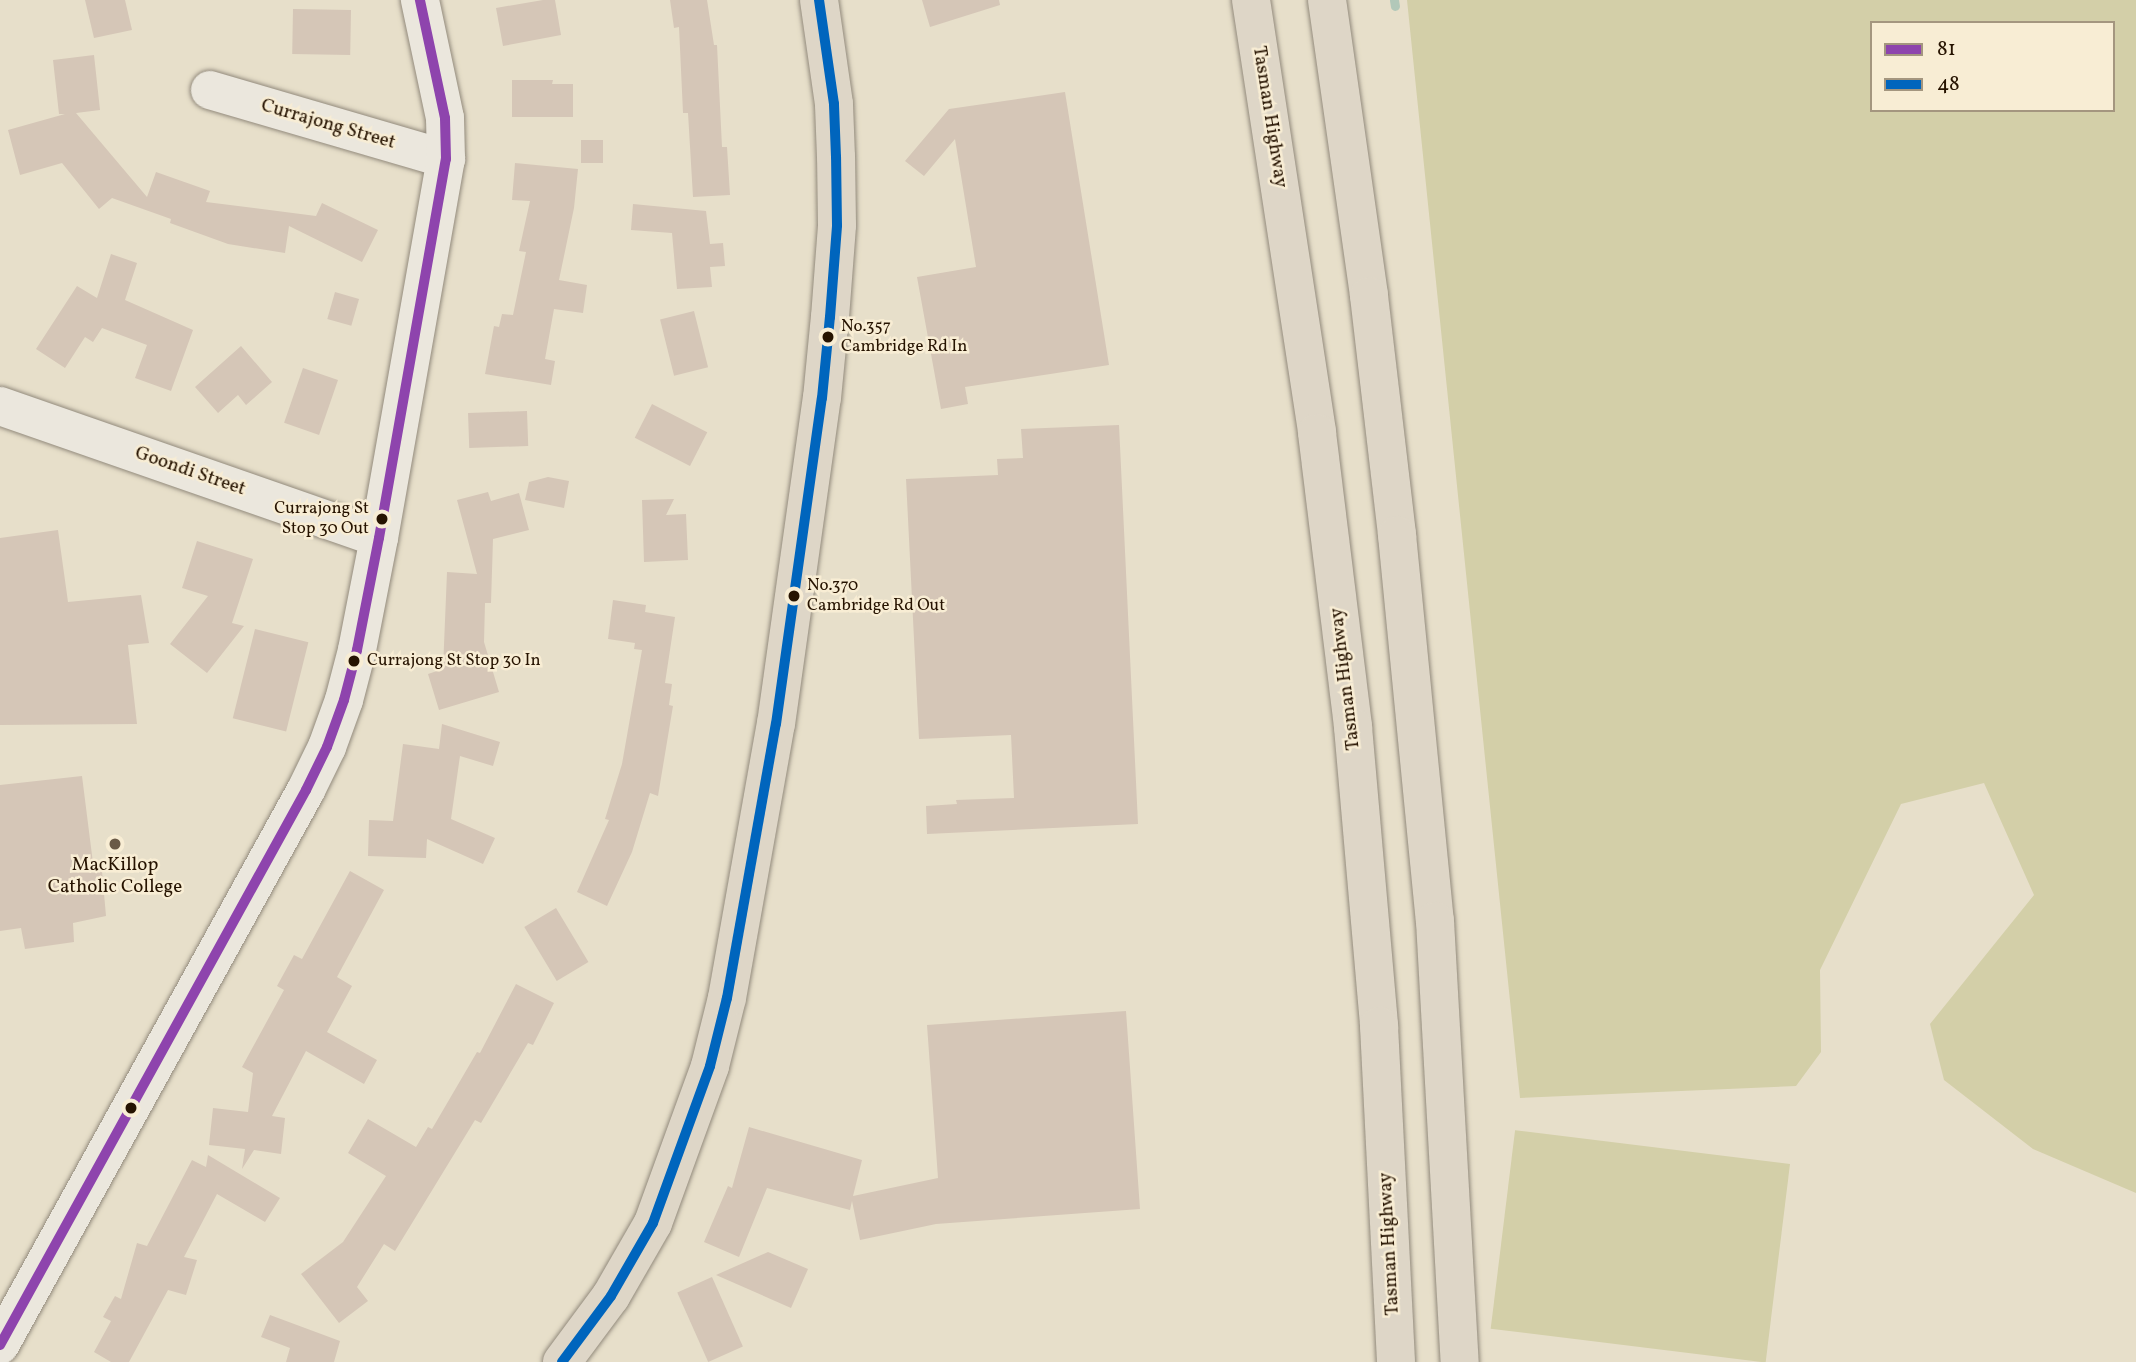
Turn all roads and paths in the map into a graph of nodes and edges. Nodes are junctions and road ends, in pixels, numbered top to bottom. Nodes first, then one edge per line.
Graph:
1 (420, 0) edge
2 (819, 0) edge
3 (1251, 0) edge
4 (1327, 0) edge
5 (211, 90) dead end
6 (446, 159) junction
7 (0, 406) edge
8 (379, 538) junction
9 (0, 1345) edge
10 (562, 1362) edge
11 (1396, 1362) edge
12 (1460, 1362) edge

1 - 6 street
2 - 10 main road
3 - 11 main road, Tasman Highway
4 - 12 main road
5 - 6 street, Currajong Street
6 - 8 street
7 - 8 street, Goondi Street
8 - 9 street

